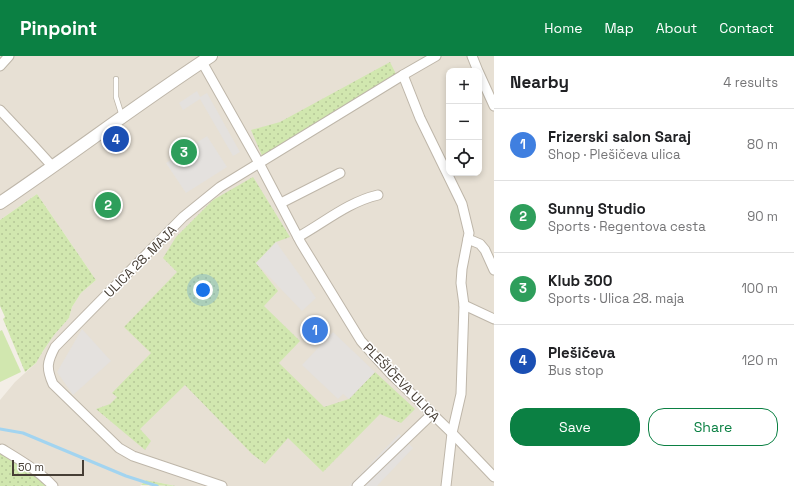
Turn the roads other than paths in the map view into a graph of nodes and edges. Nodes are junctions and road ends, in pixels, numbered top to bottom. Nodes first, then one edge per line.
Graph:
1 (9, 56) edge
2 (436, 56) edge
3 (472, 56) edge
4 (204, 58) edge
5 (0, 66) edge
6 (477, 68) edge
7 (403, 75) junction
8 (116, 78) dead end
9 (482, 79) edge
10 (494, 106) edge
11 (0, 110) edge
12 (122, 116) junction
13 (259, 163) junction
14 (52, 167) junction
15 (340, 173) dead end
16 (378, 195) dead end
17 (0, 203) edge
18 (281, 203) junction
19 (298, 237) junction
20 (468, 239) junction
21 (494, 270) edge
22 (464, 305) junction
23 (494, 319) edge
24 (432, 414) junction
25 (452, 433) junction
26 (2, 449) dead end
27 (494, 477) edge
28 (53, 486) edge
29 (222, 486) edge
30 (357, 486) edge
31 (446, 486) edge

1 - 5 street
2 - 7 street, ULICA 28. MAJA
3 - 6 street
4 - 12 street
4 - 13 street, PLEŠIČEVA ULICA
7 - 13 street, ULICA 28. MAJA
7 - 20 street
8 - 12 lane
9 - 10 street
11 - 14 street
12 - 14 street
13 - 18 street, PLEŠIČEVA ULICA
13 - 29 street, ULICA 28. MAJA
14 - 17 street
15 - 18 street
16 - 19 street
18 - 19 street, PLEŠIČEVA ULICA
19 - 24 street, PLEŠIČEVA ULICA
20 - 21 street
20 - 22 street
22 - 23 street
22 - 25 street
24 - 25 street, PLEŠIČEVA ULICA
24 - 30 street
25 - 27 street, PLEŠIČEVA ULICA
25 - 31 street
26 - 28 street

